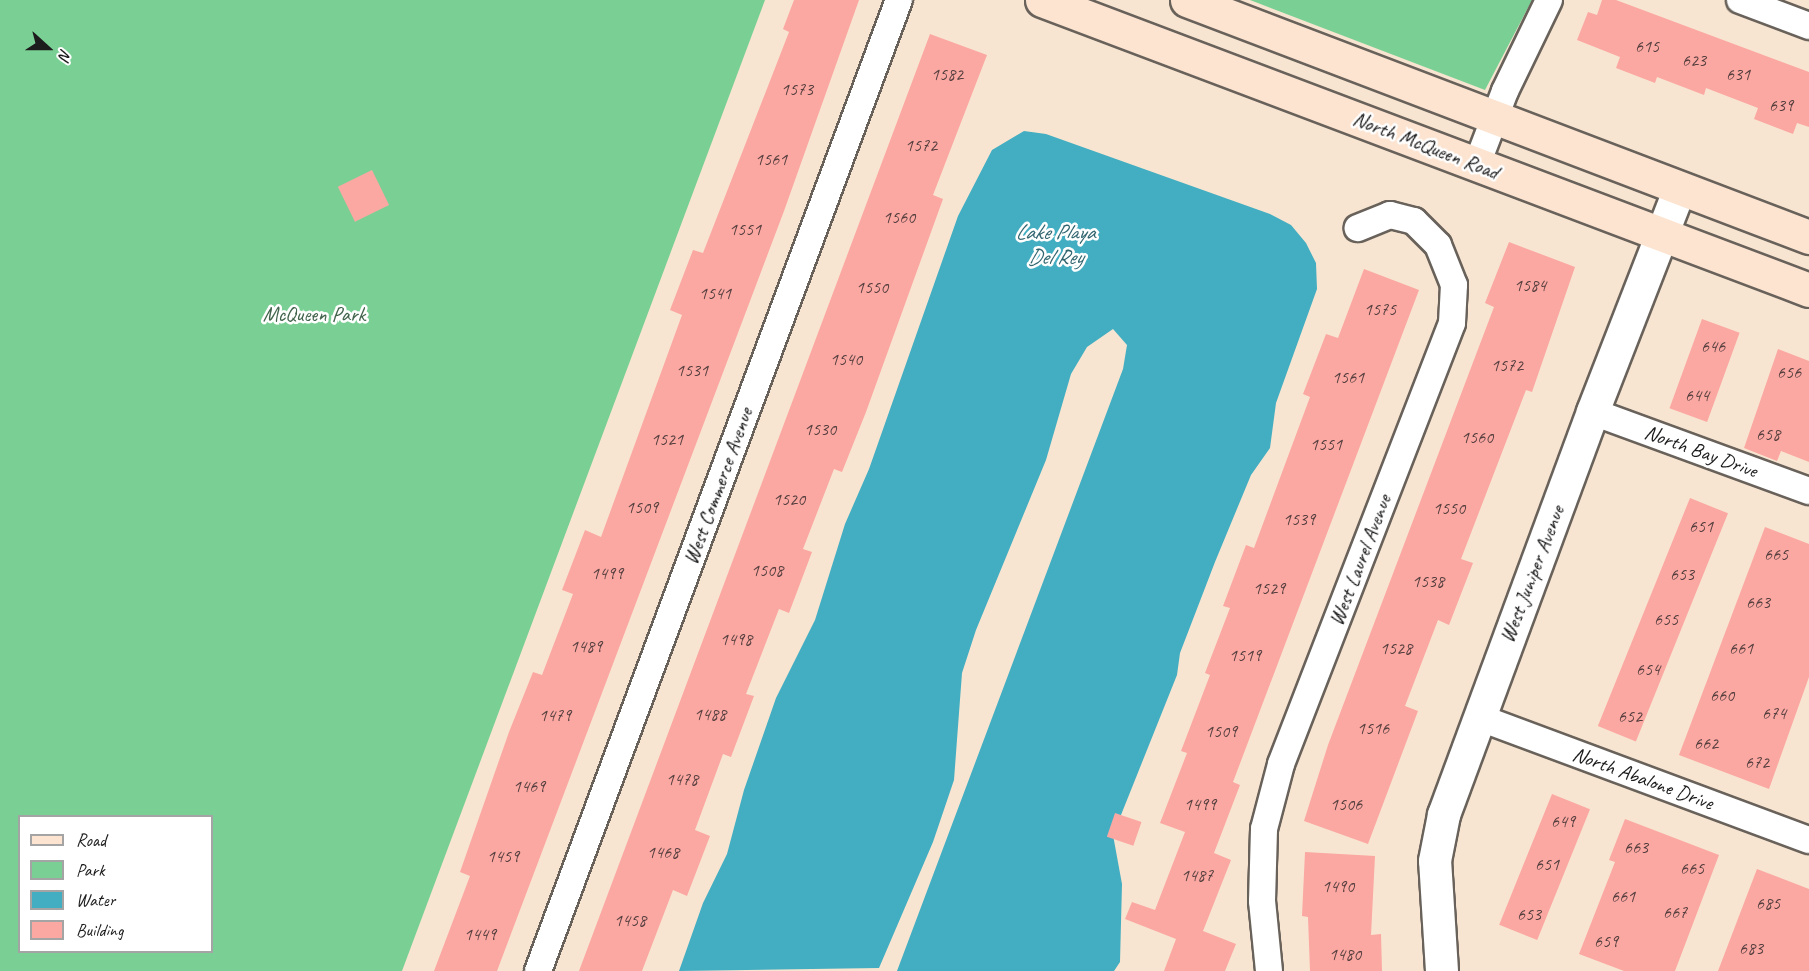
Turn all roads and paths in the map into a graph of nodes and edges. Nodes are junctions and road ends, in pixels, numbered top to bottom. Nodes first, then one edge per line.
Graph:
1 (899, 0) edge
2 (1042, 0) edge
3 (1187, 0) edge
4 (1549, 0) edge
5 (1741, 0) edge
6 (1809, 27) edge
7 (1496, 118) junction
8 (1477, 164) junction
9 (1680, 189) junction
10 (1358, 228) dead end
11 (1662, 234) junction
12 (1809, 237) edge
13 (1809, 290) edge
14 (1593, 412) junction
15 (1809, 491) edge
16 (1478, 717) junction
17 (1809, 840) edge
18 (538, 971) edge
19 (1269, 971) edge
20 (1442, 971) edge

1 - 18 street, West Commerce Avenue
2 - 8 main road, North McQueen Road
3 - 7 main road
4 - 7 street
5 - 6 street
7 - 8 street
7 - 9 main road
8 - 11 main road, North McQueen Road
9 - 11 street, West Juniper Avenue
9 - 12 main road
10 - 19 street, West Laurel Avenue
11 - 13 main road, North McQueen Road
11 - 14 street, West Juniper Avenue
14 - 15 street, North Bay Drive
14 - 16 street, West Juniper Avenue
16 - 17 street, North Abalone Drive
16 - 20 street, West Juniper Avenue

